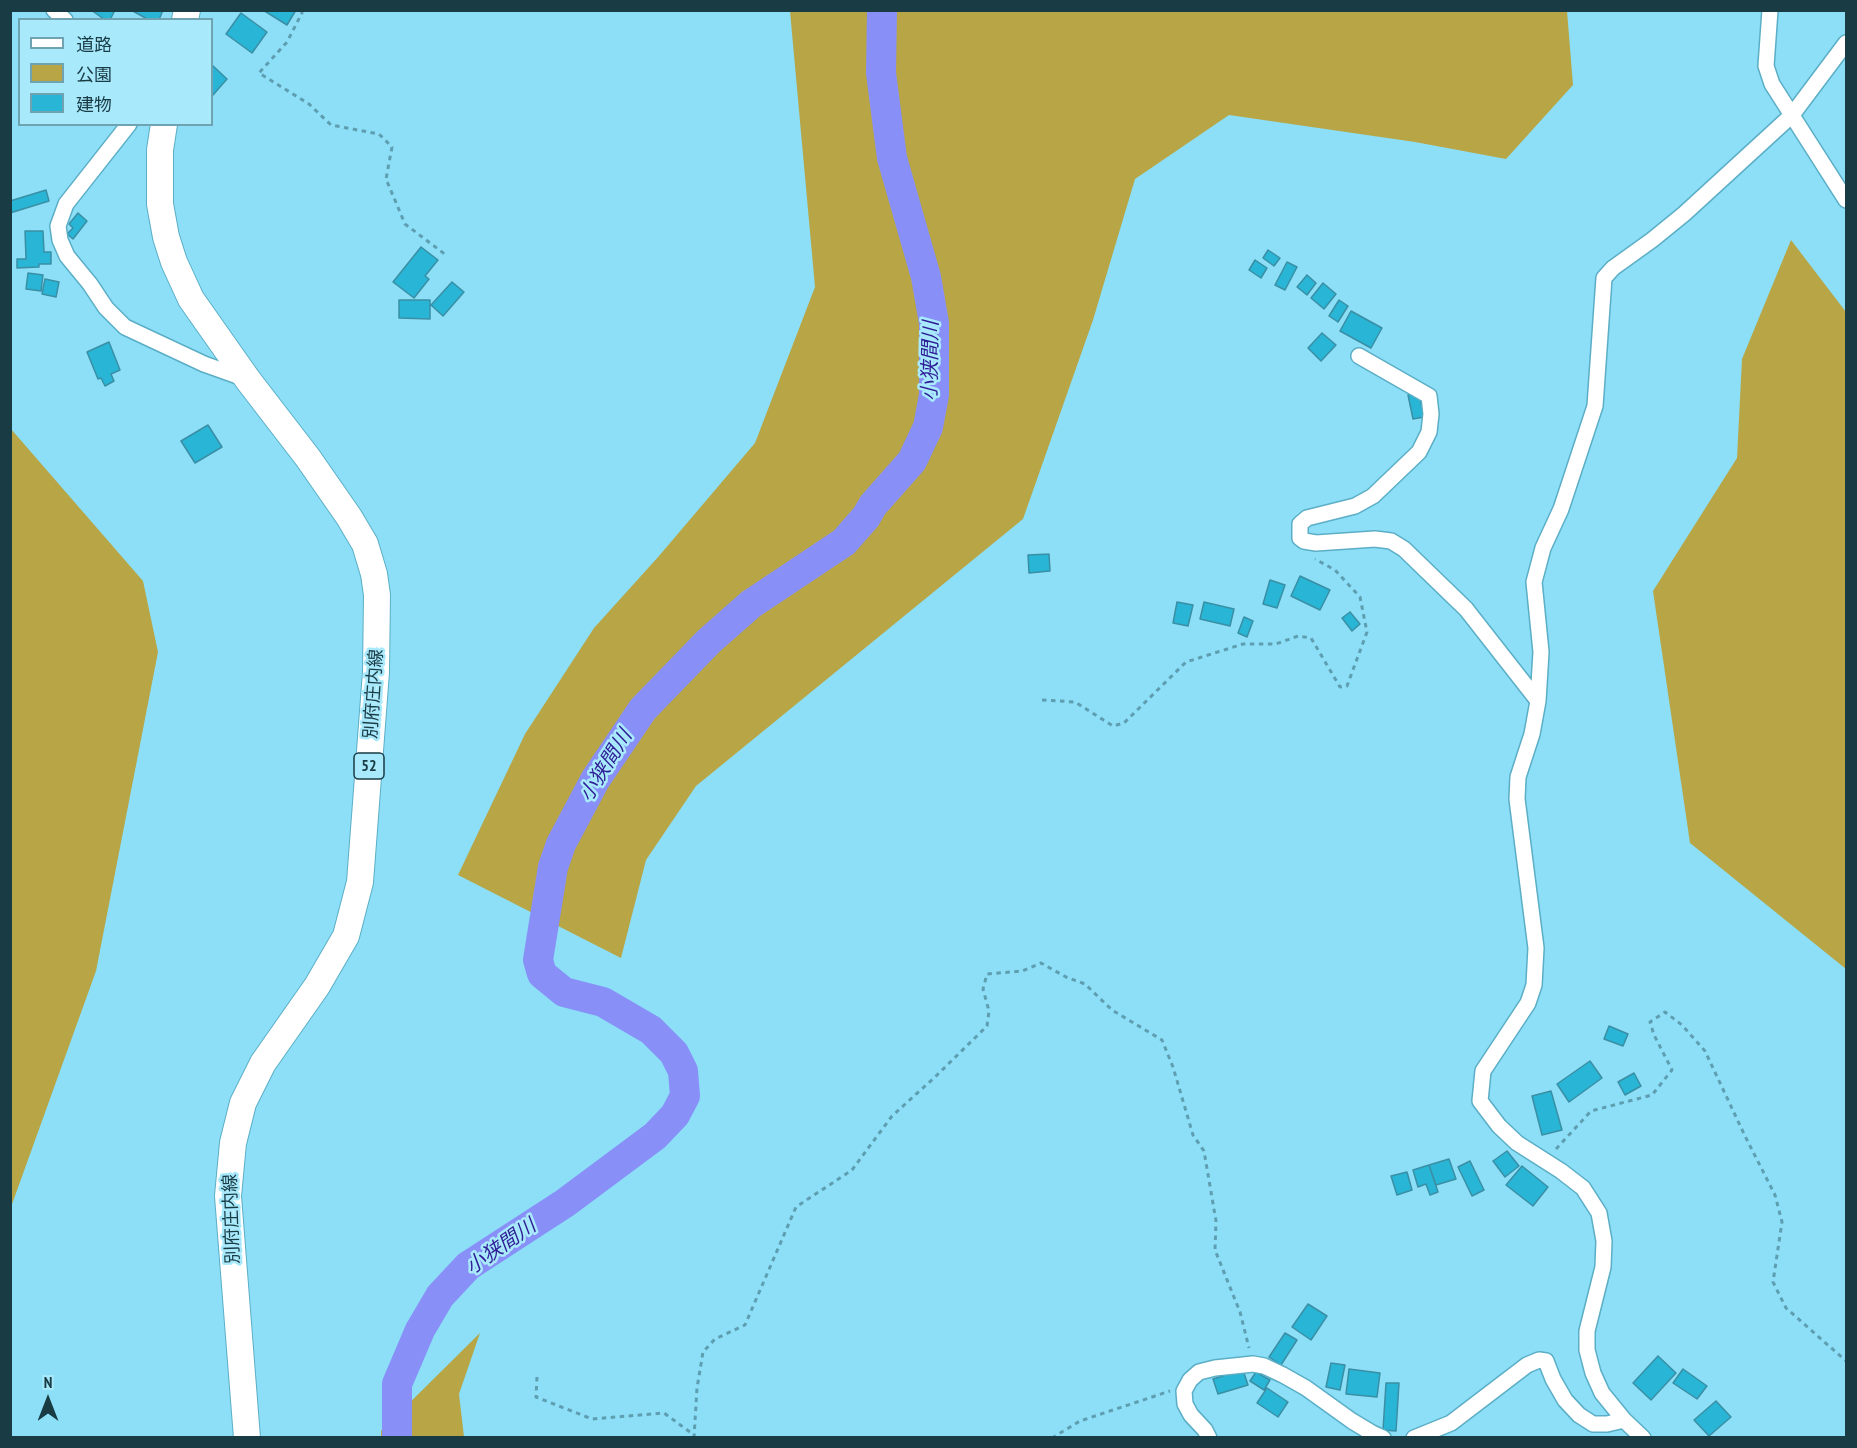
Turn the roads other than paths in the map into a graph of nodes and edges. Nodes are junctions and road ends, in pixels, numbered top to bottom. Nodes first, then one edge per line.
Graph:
1 (1770, 10) edge
2 (1846, 43) edge
3 (1792, 116) junction
4 (127, 126) edge
5 (164, 126) edge
6 (1846, 200) edge
7 (1359, 356) dead end
8 (248, 380) junction
9 (1538, 701) junction
10 (1624, 1420) junction
11 (247, 1437) edge
12 (1209, 1437) edge
13 (1383, 1437) edge
14 (1414, 1437) edge
15 (1643, 1437) edge

1 - 3 street
2 - 3 street
3 - 6 street
3 - 9 street
4 - 8 street
5 - 8 main road, 別府庄内線 / 52
7 - 9 street
8 - 11 main road, 別府庄内線 / 52
9 - 10 street
10 - 14 street
10 - 15 street
12 - 13 street

